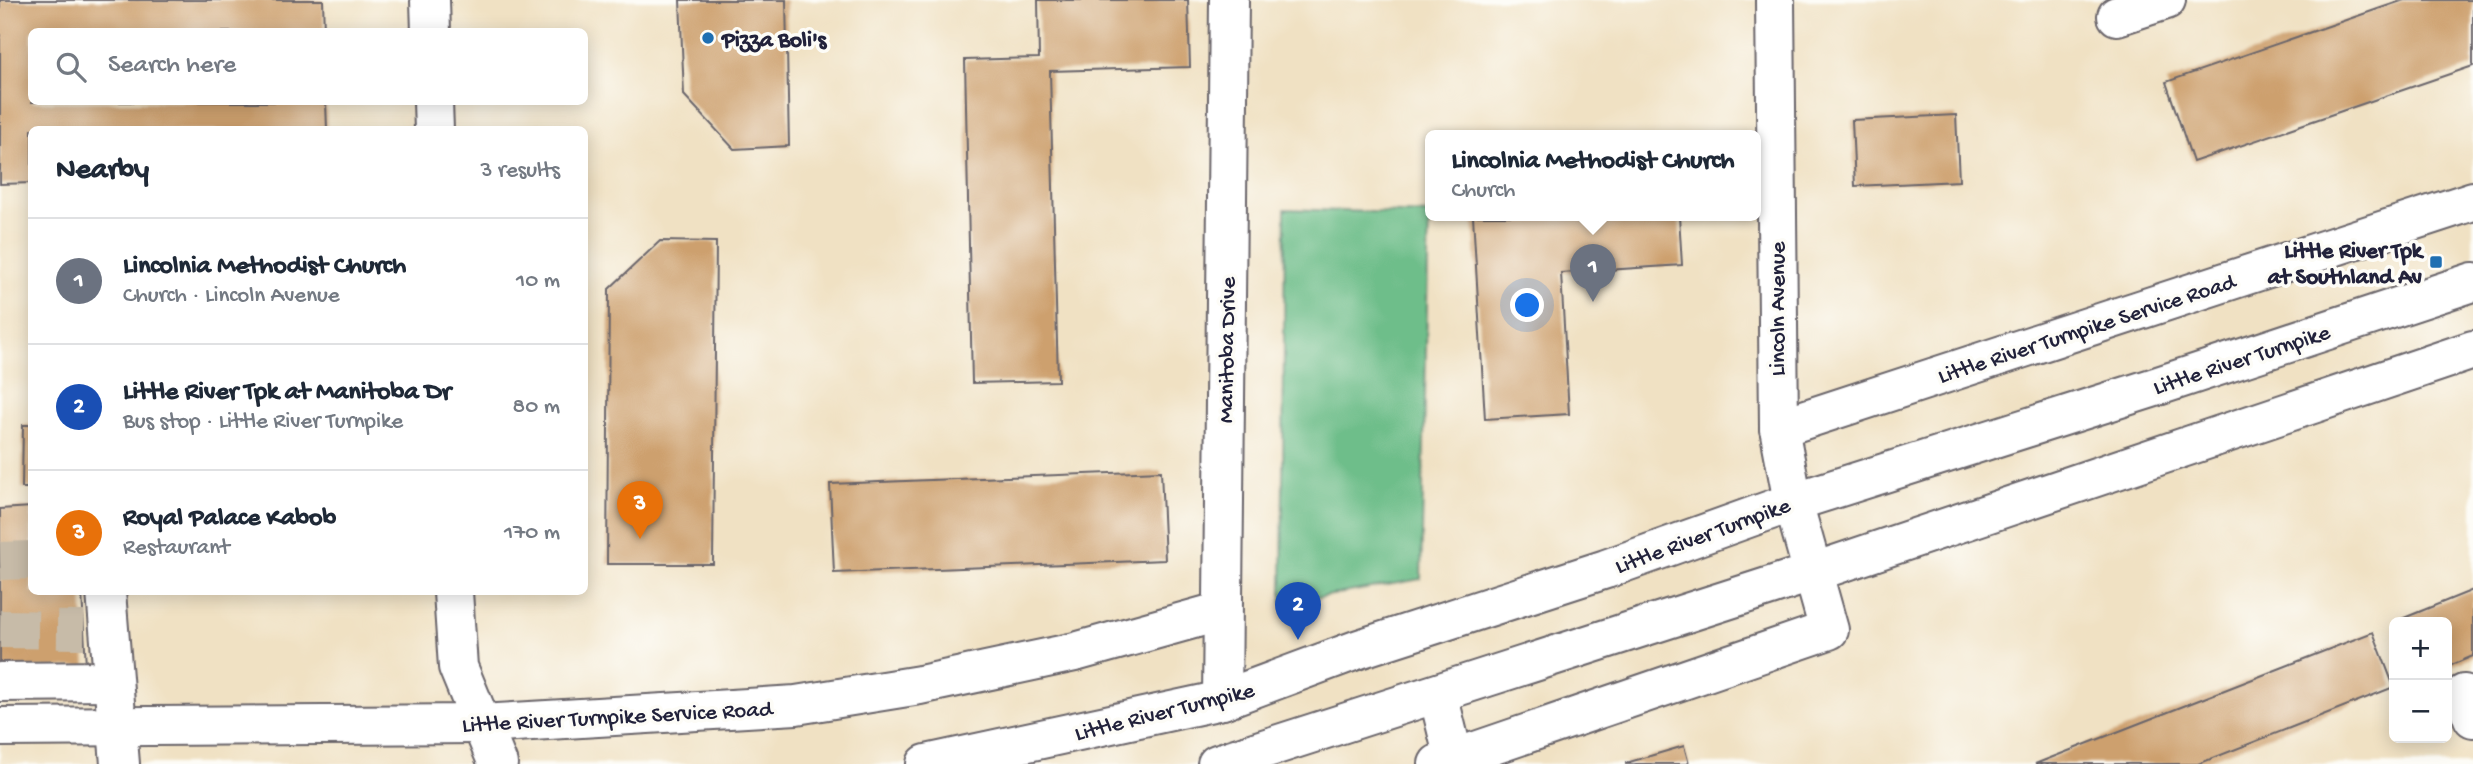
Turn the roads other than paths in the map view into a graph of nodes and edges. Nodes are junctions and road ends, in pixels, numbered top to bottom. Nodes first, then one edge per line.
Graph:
1 (430, 0) edge
2 (1229, 0) edge
3 (1775, 0) edge
4 (2166, 0) edge
5 (2117, 16) dead end
6 (431, 28) edge
7 (433, 105) edge
8 (434, 126) edge
9 (2473, 201) edge
10 (2473, 282) edge
11 (2473, 350) edge
12 (1779, 428) junction
13 (1793, 502) junction
14 (1814, 572) junction
15 (105, 595) edge
16 (453, 595) edge
17 (1222, 611) junction
18 (111, 681) junction
19 (0, 682) edge
20 (1438, 694) junction
21 (1222, 700) junction
22 (481, 724) junction
23 (114, 725) junction
24 (0, 726) edge
25 (1230, 762) edge
26 (1446, 762) edge
27 (120, 764) edge
28 (498, 764) edge
29 (926, 764) edge

1 - 6 street
2 - 17 street, Manitoba Drive
3 - 12 street, Lincoln Avenue
4 - 5 street
7 - 8 street
9 - 12 street, Little River Turnpike Service Road
10 - 13 street, Little River Turnpike
11 - 14 street
12 - 13 street, Lincoln Avenue
13 - 14 street, Lincoln Avenue
13 - 21 street, Little River Turnpike
14 - 20 street
14 - 26 street, Lincoln Avenue
15 - 18 street
16 - 22 street
17 - 21 street, Manitoba Drive
17 - 22 street, Little River Turnpike Service Road
18 - 19 street
18 - 23 street
20 - 25 street
20 - 26 street
21 - 29 street, Little River Turnpike
22 - 23 street, Little River Turnpike Service Road
22 - 28 street
23 - 24 street, Little River Turnpike Service Road
23 - 27 street

